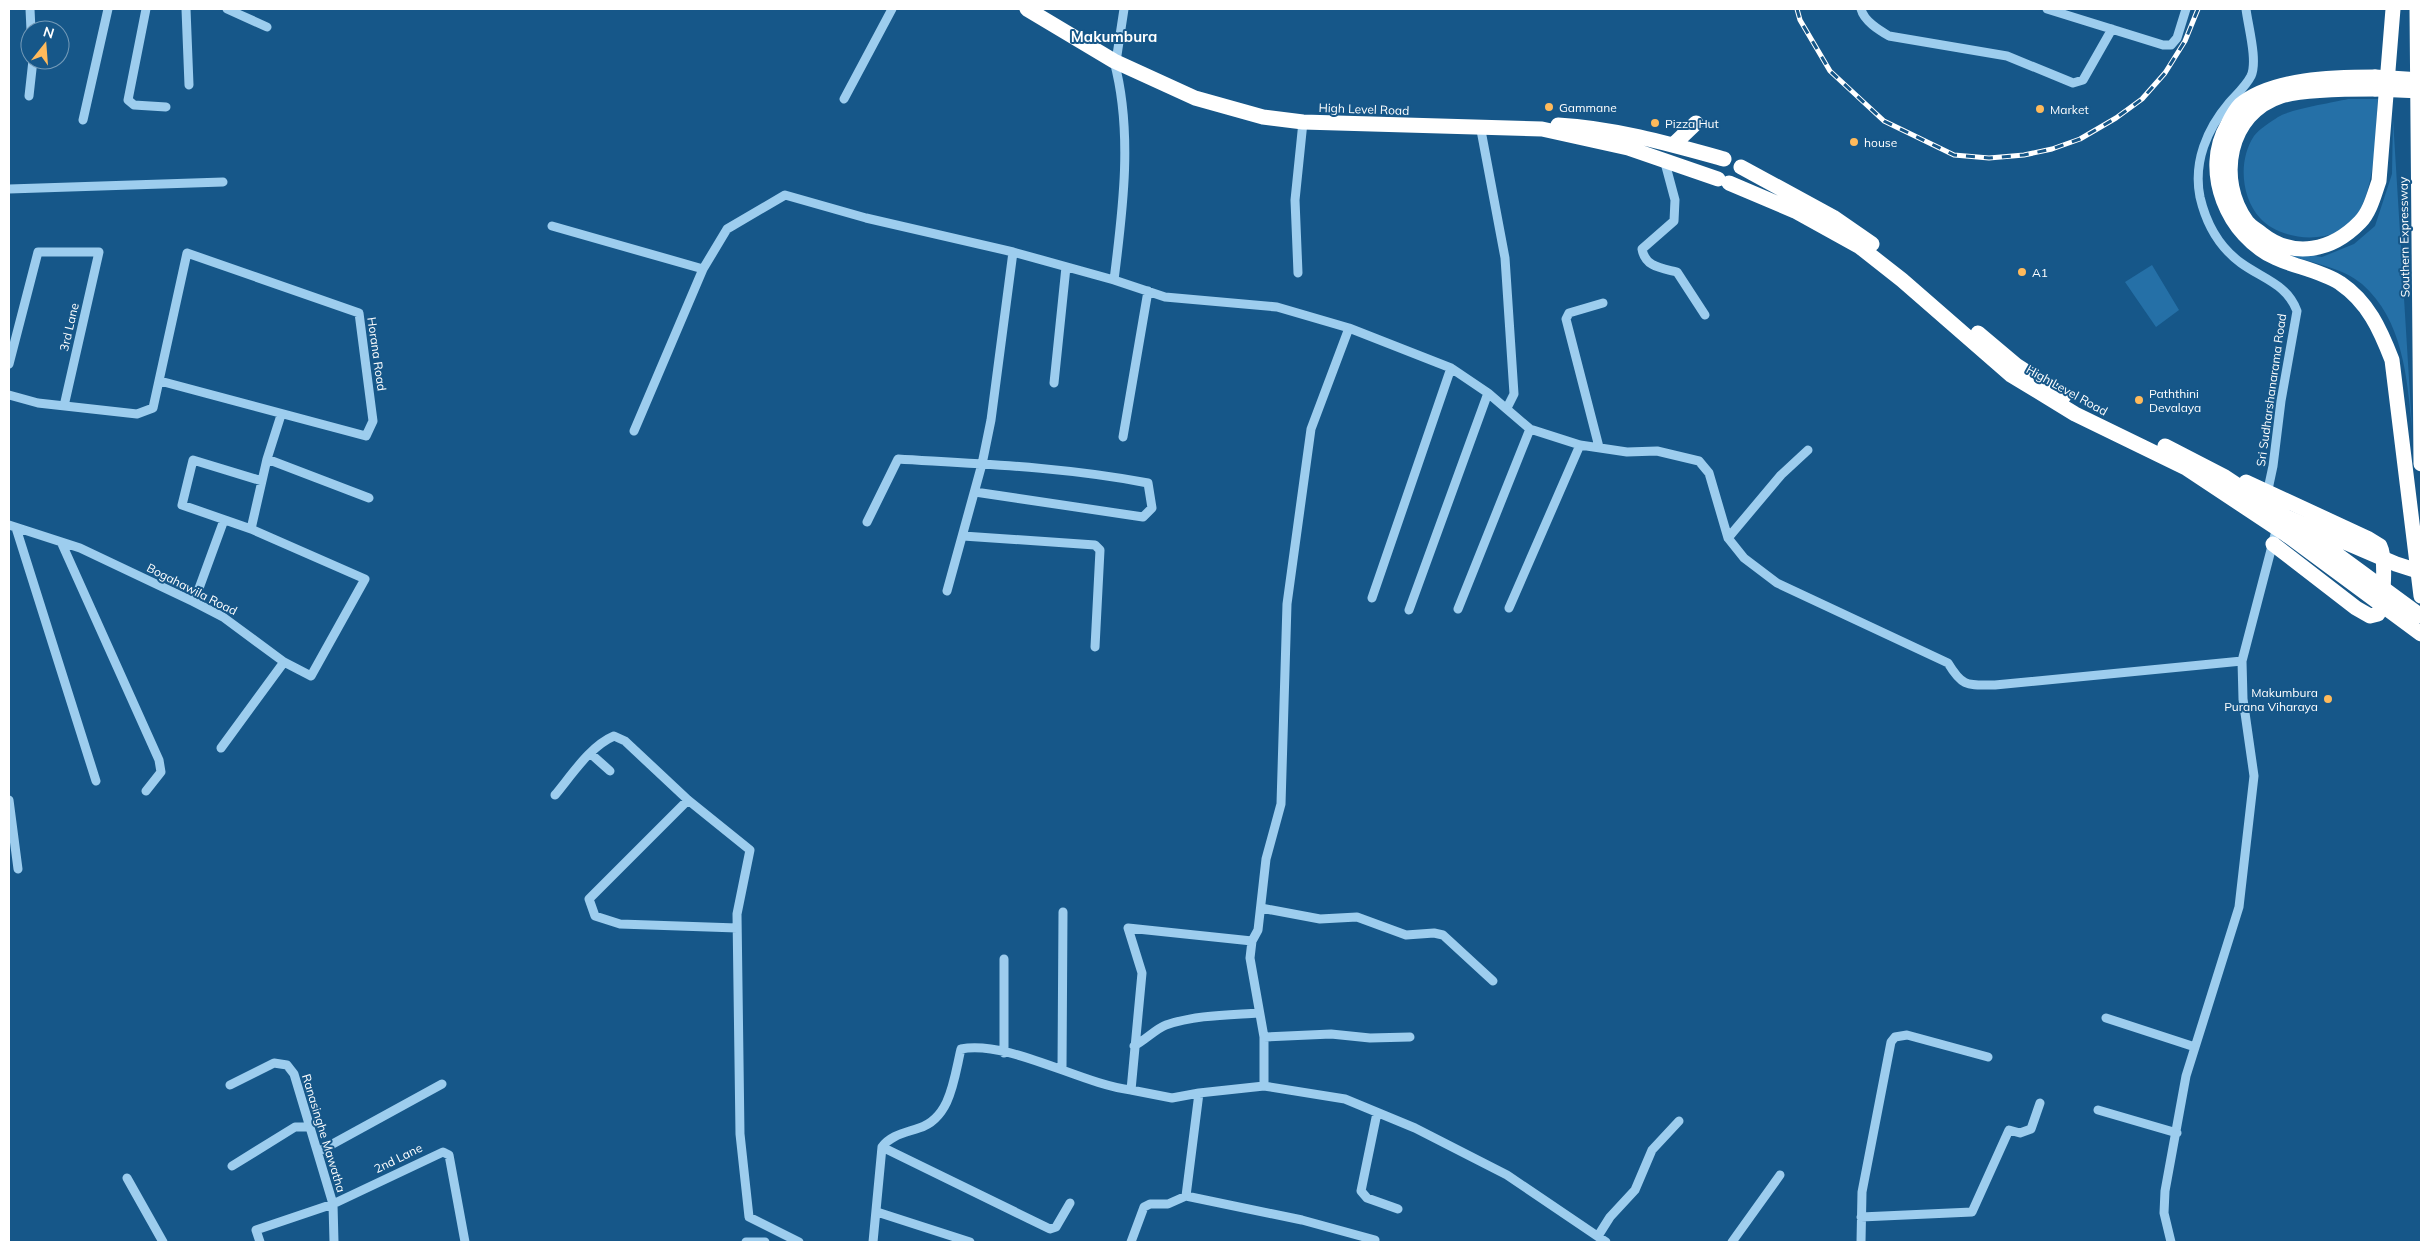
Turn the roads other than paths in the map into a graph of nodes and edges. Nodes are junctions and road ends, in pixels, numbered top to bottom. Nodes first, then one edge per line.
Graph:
1 (108, 9) edge
2 (146, 9) edge
3 (186, 9) edge
4 (227, 9) edge
5 (892, 9) edge
6 (1027, 9) edge
7 (1040, 9) edge
8 (1124, 9) edge
9 (1861, 9) edge
10 (2047, 9) edge
11 (2186, 9) edge
12 (2246, 9) edge
13 (2393, 9) edge
14 (2416, 9) edge
15 (266, 27) dead end
16 (2112, 29) junction
17 (1116, 58) junction
18 (32, 70) edge
19 (2421, 80) edge
20 (2375, 83) junction
21 (189, 85) dead end
22 (2421, 91) edge
23 (29, 96) dead end
24 (844, 99) dead end
25 (166, 107) dead end
26 (83, 120) dead end
27 (1303, 122) junction
28 (1696, 123) dead end
29 (1480, 124) junction
30 (1673, 145) junction
31 (1664, 159) junction
32 (1724, 159) junction
33 (1741, 168) junction
34 (1723, 181) junction
35 (223, 182) dead end
36 (9, 189) edge
37 (552, 226) dead end
38 (1013, 252) junction
39 (1066, 267) junction
40 (703, 269) junction
41 (1298, 273) dead end
42 (1114, 280) junction
43 (1148, 291) junction
44 (1603, 303) dead end
45 (1705, 315) dead end
46 (1349, 328) junction
47 (9, 364) edge
48 (1452, 368) junction
49 (160, 381) junction
50 (1054, 383) dead end
51 (1488, 393) junction
52 (9, 395) edge
53 (64, 406) junction
54 (1507, 408) junction
55 (280, 415) junction
56 (1530, 428) junction
57 (634, 431) dead end
58 (1123, 437) dead end
59 (1580, 445) junction
60 (1599, 447) junction
61 (1808, 450) dead end
62 (267, 459) junction
63 (982, 464) junction
64 (2421, 464) edge
65 (262, 481) junction
66 (975, 492) junction
67 (2266, 496) junction
68 (369, 498) dead end
69 (224, 520) junction
70 (867, 522) dead end
71 (12, 526) edge
72 (2286, 526) junction
73 (251, 529) junction
74 (963, 536) junction
75 (1728, 538) junction
76 (62, 544) junction
77 (2273, 544) junction
78 (2421, 572) edge
79 (947, 591) dead end
80 (2421, 596) edge
81 (1372, 598) dead end
82 (194, 602) junction
83 (1509, 608) dead end
84 (1458, 609) dead end
85 (1409, 610) dead end
86 (2421, 616) edge
87 (2421, 634) edge
88 (1095, 647) dead end
89 (2242, 661) junction
90 (284, 662) junction
91 (221, 748) dead end
92 (591, 754) junction
93 (610, 771) dead end
94 (96, 781) dead end
95 (146, 791) dead end
96 (554, 795) dead end
97 (9, 800) edge
98 (688, 800) junction
99 (18, 869) dead end
100 (1261, 908) junction
101 (1063, 912) dead end
102 (737, 928) junction
103 (1252, 941) junction
104 (1004, 959) dead end
105 (1494, 981) dead end
106 (1258, 1013) junction
107 (2106, 1018) dead end
108 (1264, 1037) junction
109 (1410, 1037) dead end
110 (1134, 1046) junction
111 (2195, 1047) junction
112 (1004, 1053) junction
113 (1988, 1057) dead end
114 (1062, 1069) junction
115 (442, 1084) dead end
116 (230, 1086) dead end
117 (1264, 1086) junction
118 (1132, 1090) junction
119 (1199, 1093) junction
120 (2040, 1103) dead end
121 (2098, 1110) dead end
122 (1377, 1113) junction
123 (1679, 1120) dead end
124 (309, 1127) junction
125 (2177, 1133) junction
126 (882, 1147) junction
127 (318, 1152) junction
128 (232, 1166) dead end
129 (1780, 1175) dead end
130 (127, 1178) dead end
131 (1186, 1196) junction
132 (1070, 1203) dead end
133 (333, 1204) junction
134 (1398, 1209) dead end
135 (877, 1212) junction
136 (1861, 1216) junction
137 (1602, 1239) edge
138 (1375, 1240) dead end
139 (163, 1242) edge
140 (260, 1242) edge
141 (334, 1242) edge
142 (464, 1242) edge
143 (746, 1242) edge
144 (765, 1242) edge
145 (799, 1242) edge
146 (872, 1242) edge
147 (970, 1242) edge
148 (1131, 1242) edge
149 (1732, 1242) edge
150 (1861, 1242) edge
151 (2171, 1242) edge

1 - 26 street
2 - 25 street
3 - 21 street
4 - 15 street
5 - 24 street
6 - 17 highway, High Level Road
7 - 17 highway, High Level Road
8 - 17 street
9 - 16 street
10 - 16 street
11 - 16 street
12 - 67 street, Sri Sudharshanarama Road
13 - 20 highway
14 - 64 highway, Southern Expressway
17 - 27 highway, High Level Road
17 - 29 highway, High Level Road
17 - 42 street
18 - 23 street
19 - 20 highway, bridge
20 - 22 highway, bridge
20 - 80 highway
27 - 29 highway, High Level Road
27 - 41 street
28 - 30 highway
29 - 30 highway, High Level Road
29 - 31 highway, High Level Road
29 - 54 street
30 - 32 highway, High Level Road
31 - 34 highway, High Level Road
31 - 45 street
32 - 33 highway
32 - 34 highway
33 - 34 highway
33 - 67 highway, High Level Road
34 - 72 highway, High Level Road
35 - 36 street
37 - 40 street
38 - 39 street
38 - 40 street
38 - 63 street
39 - 42 street
39 - 50 street
40 - 57 street
42 - 43 street
43 - 46 street
43 - 58 street
44 - 60 street
46 - 48 street
46 - 100 street
47 - 53 street, 3rd Lane
48 - 51 street
48 - 81 street
49 - 53 street, Horana Road
49 - 55 street, Horana Road
49 - 55 street, Horana Road
51 - 54 street
51 - 85 street
52 - 53 street, Horana Road
54 - 56 street
55 - 62 street
56 - 59 street
56 - 84 street
59 - 60 street
59 - 83 street
60 - 75 street
61 - 75 street
62 - 65 street
62 - 68 street
63 - 66 street
63 - 66 street
63 - 70 street
65 - 69 street
65 - 73 street
66 - 74 street
67 - 72 highway, High Level Road
67 - 77 highway
69 - 73 street
69 - 82 street
71 - 76 street, Bogahawila Road
71 - 94 street
72 - 77 street
72 - 78 highway, bridge
72 - 86 highway, High Level Road, bridge
72 - 87 highway, High Level Road, bridge
73 - 90 street, Bogahawila Road
74 - 79 street
74 - 88 street
75 - 89 street
76 - 82 street, Bogahawila Road
76 - 95 street
77 - 89 street
82 - 90 street, Bogahawila Road
89 - 111 street
90 - 91 street
92 - 93 street
92 - 96 street
92 - 98 street
97 - 99 street
98 - 102 street
98 - 102 street
100 - 103 street
100 - 105 street
101 - 114 street
102 - 145 street
103 - 106 street
103 - 110 street
104 - 112 street
106 - 108 street
106 - 110 street
107 - 111 street
108 - 109 street
108 - 117 street
110 - 118 street
111 - 125 street
112 - 114 street
112 - 126 street
113 - 136 street
114 - 118 street
115 - 127 street
116 - 124 street, Ranasinghe Mawatha
117 - 119 street
117 - 122 street
118 - 119 street
119 - 131 street
120 - 136 street
121 - 125 street
122 - 134 street
122 - 137 street
123 - 137 street
124 - 127 street, Ranasinghe Mawatha
124 - 128 street
125 - 151 street
126 - 132 street
126 - 135 street
127 - 133 street, Ranasinghe Mawatha
129 - 149 street
130 - 139 street
131 - 138 street
131 - 148 street
133 - 140 street
133 - 141 street, Ranasinghe Mawatha
133 - 142 street, 2nd Lane
135 - 146 street
135 - 147 street
136 - 150 street
143 - 144 street

